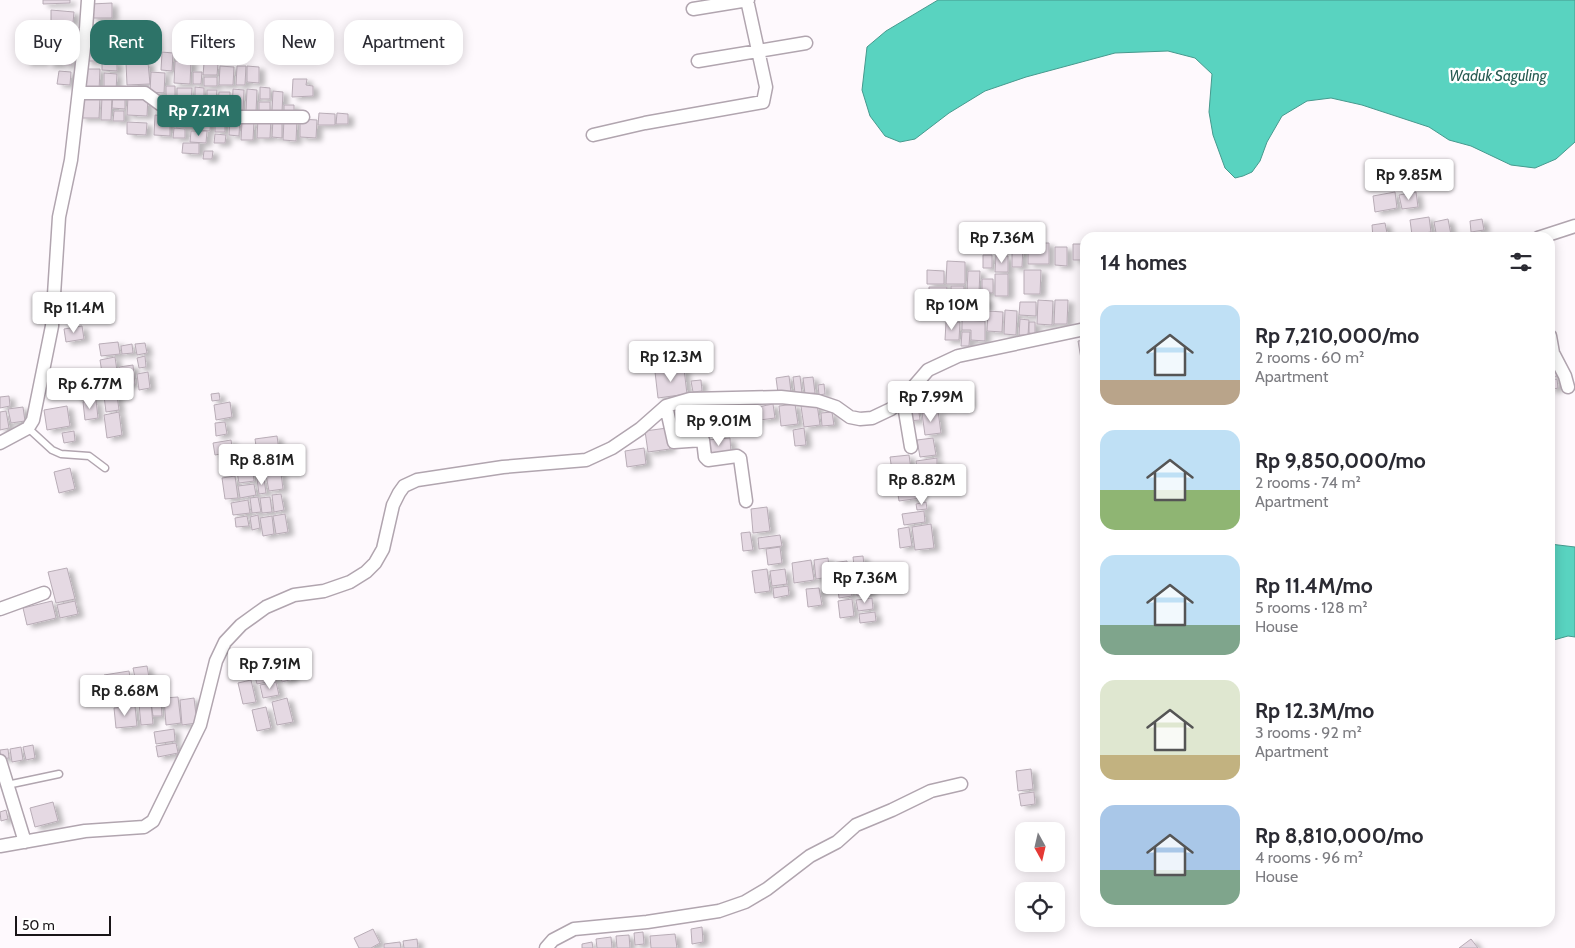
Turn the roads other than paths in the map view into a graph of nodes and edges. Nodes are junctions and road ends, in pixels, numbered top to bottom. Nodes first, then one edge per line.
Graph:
1 (88, 0) edge
2 (747, 0) edge
3 (693, 9) dead end
4 (806, 43) dead end
5 (759, 51) junction
6 (698, 61) dead end
7 (79, 93) junction
8 (303, 117) dead end
9 (593, 135) dead end
10 (1575, 226) edge
11 (1555, 232) edge
12 (1080, 330) edge
13 (1555, 357) edge
14 (1568, 387) dead end
15 (903, 399) junction
16 (666, 406) junction
17 (28, 428) junction
18 (0, 443) edge
19 (911, 447) dead end
20 (105, 468) dead end
21 (746, 501) dead end
22 (44, 593) dead end
23 (0, 609) edge
24 (0, 761) edge
25 (59, 774) dead end
26 (961, 784) dead end
27 (7, 785) junction
28 (25, 842) junction
29 (0, 846) edge
30 (546, 948) edge

1 - 7 street
2 - 3 street
2 - 5 street
4 - 5 street
5 - 6 street
5 - 9 street
7 - 8 street
7 - 17 street
10 - 11 street
12 - 15 street
13 - 14 street
15 - 16 street
15 - 19 street
16 - 21 street
16 - 28 street
17 - 18 street
17 - 20 lane
22 - 23 street
24 - 27 street
25 - 27 lane
26 - 30 street
27 - 28 street
28 - 29 street

